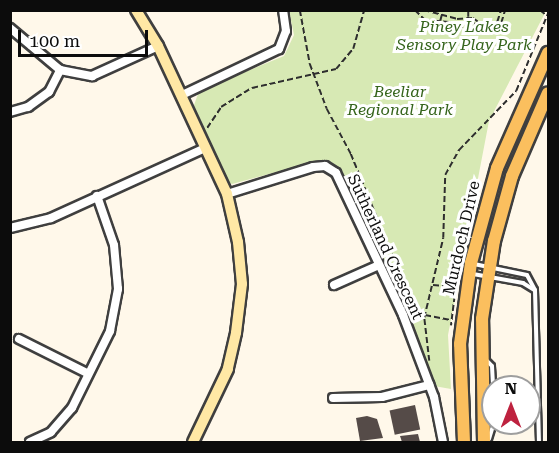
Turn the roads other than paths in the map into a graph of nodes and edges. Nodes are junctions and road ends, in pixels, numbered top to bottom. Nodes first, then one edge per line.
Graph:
1 (136, 10) edge
2 (283, 10) edge
3 (10, 28) edge
4 (158, 46) junction
5 (549, 53) edge
6 (60, 70) junction
7 (549, 93) edge
8 (182, 95) junction
9 (10, 112) edge
10 (205, 148) junction
11 (227, 194) junction
12 (97, 196) junction
13 (10, 228) edge
14 (379, 265) junction
15 (470, 268) junction
16 (489, 271) junction
17 (334, 285) dead end
18 (535, 290) junction
19 (19, 339) dead end
20 (480, 357) junction
21 (87, 373) junction
22 (492, 375) edge
23 (429, 385) junction
24 (333, 398) dead end
25 (30, 442) edge
26 (193, 442) edge
27 (442, 442) edge
28 (464, 442) edge
29 (485, 442) edge
30 (539, 442) edge

1 - 4 street
2 - 8 street
3 - 6 street
4 - 6 street
4 - 8 street
5 - 15 main road, Murdoch Drive
6 - 9 street
7 - 16 main road, Murdoch Drive
8 - 10 street
10 - 11 street
10 - 12 street
11 - 14 street, Sutherland Crescent
11 - 26 street
12 - 13 street
12 - 21 street
14 - 17 street
14 - 23 street, Sutherland Crescent
15 - 16 lane
15 - 16 lane
15 - 28 main road, Murdoch Drive
16 - 18 lane
16 - 18 lane
16 - 20 main road, Murdoch Drive
18 - 30 lane
19 - 21 street
20 - 22 lane
20 - 29 main road, Murdoch Drive
21 - 25 street
23 - 24 street
23 - 27 street, Sutherland Crescent

